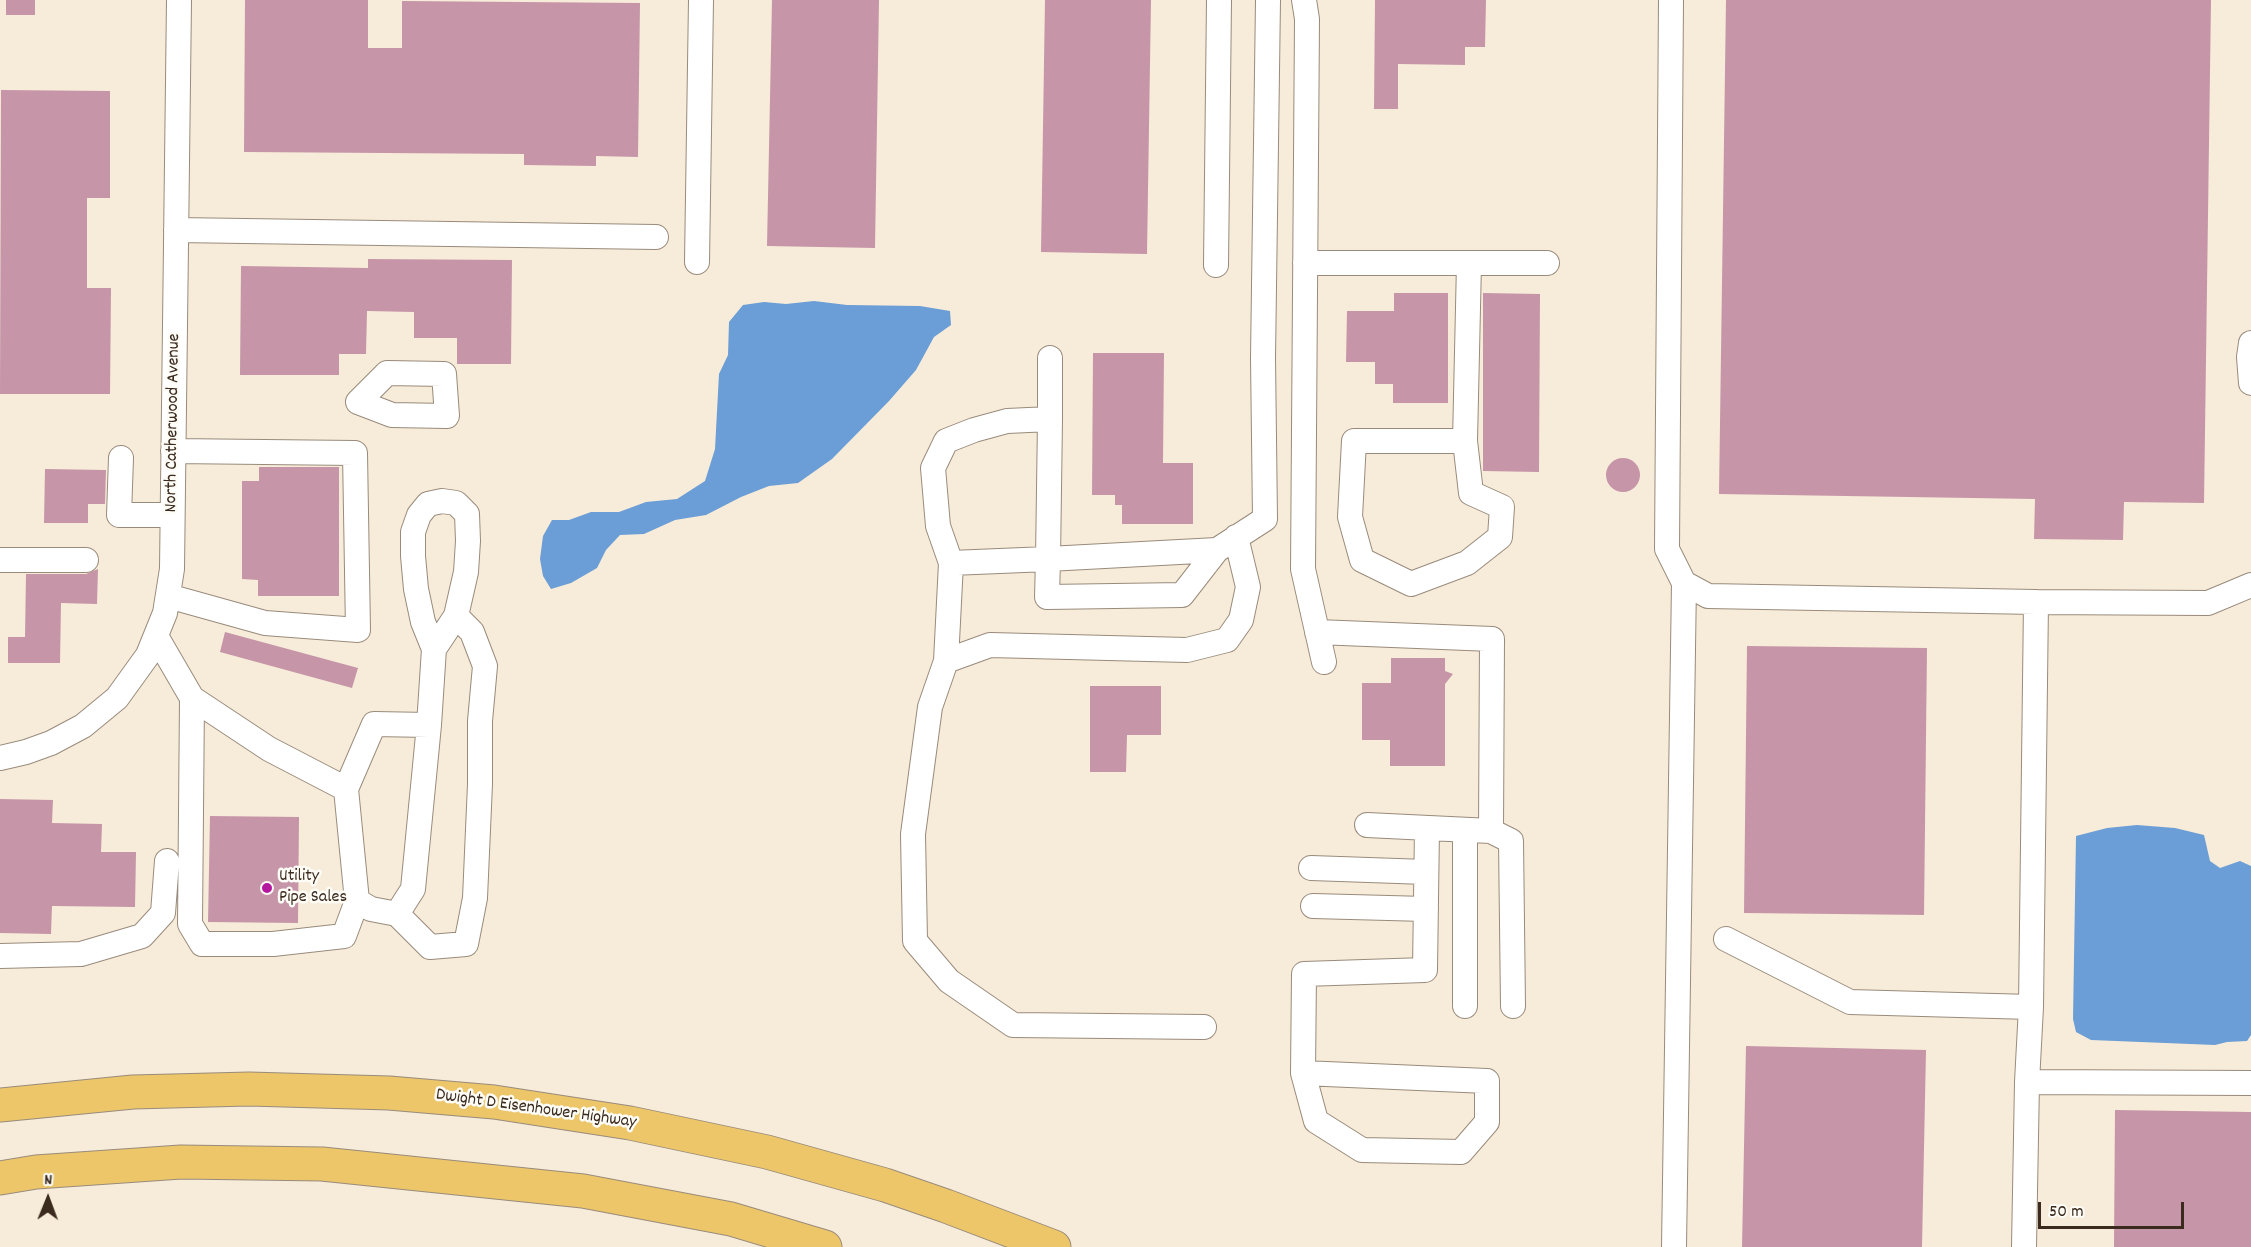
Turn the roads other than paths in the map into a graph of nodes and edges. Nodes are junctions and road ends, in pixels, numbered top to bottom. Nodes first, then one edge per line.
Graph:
1 (179, 0) edge
2 (701, 0) edge
3 (1219, 0) edge
4 (1268, 0) edge
5 (1304, 0) edge
6 (1671, 0) edge
7 (176, 230) junction
8 (657, 237) dead end
9 (697, 262) dead end
10 (1305, 263) junction
11 (1469, 263) junction
12 (1547, 263) dead end
13 (1216, 265) dead end
14 (2251, 344) edge
15 (1050, 358) dead end
16 (2251, 382) edge
17 (1050, 419) junction
18 (1465, 441) junction
19 (173, 451) junction
20 (121, 458) dead end
21 (172, 515) junction
22 (1226, 543) junction
23 (1048, 559) junction
24 (0, 560) edge
25 (86, 560) dead end
26 (951, 563) junction
27 (1684, 583) junction
28 (2251, 585) edge
29 (168, 596) junction
30 (2036, 602) junction
31 (456, 616) junction
32 (1317, 632) junction
33 (156, 636) junction
34 (434, 649) junction
35 (946, 661) junction
36 (1324, 662) dead end
37 (192, 698) junction
38 (429, 725) junction
39 (0, 758) edge
40 (346, 789) junction
41 (1367, 825) dead end
42 (1427, 828) junction
43 (1465, 830) junction
44 (1491, 831) junction
45 (167, 861) dead end
46 (1311, 868) dead end
47 (1426, 872) junction
48 (357, 901) junction
49 (1313, 906) dead end
50 (1426, 909) junction
51 (397, 914) junction
52 (1726, 939) dead end
53 (0, 956) edge
54 (1465, 1006) dead end
55 (1513, 1006) dead end
56 (2031, 1007) junction
57 (1204, 1027) dead end
58 (1303, 1073) junction
59 (2027, 1082) junction
60 (2251, 1083) edge
61 (0, 1105) edge
62 (0, 1178) edge
63 (825, 1247) edge
64 (1054, 1247) edge
65 (1674, 1247) edge
66 (2024, 1247) edge

1 - 7 street, North Catherwood Avenue
2 - 9 street
3 - 13 street
4 - 22 street
5 - 10 street
6 - 27 street
7 - 8 street
7 - 19 street, North Catherwood Avenue
10 - 11 street
10 - 32 street
11 - 12 street
11 - 18 street
14 - 16 street
15 - 17 street
17 - 23 street
17 - 26 street
18 - 18 street
19 - 21 street, North Catherwood Avenue
19 - 29 street
20 - 21 street
21 - 29 street, North Catherwood Avenue
22 - 23 street
22 - 23 street
22 - 35 street
23 - 26 street
24 - 25 street
26 - 35 street
27 - 30 street
27 - 65 street
28 - 30 street
29 - 33 street, North Catherwood Avenue
30 - 56 street
31 - 34 street
31 - 34 street
31 - 51 street
32 - 36 street
32 - 44 street
33 - 37 street
33 - 39 street, North Catherwood Avenue
34 - 38 street
35 - 57 street
37 - 40 street
37 - 48 street
38 - 40 street
38 - 51 street
40 - 48 street
41 - 42 street
42 - 43 street
42 - 47 street
43 - 44 street
43 - 54 street
44 - 55 street
45 - 53 street
46 - 47 street
47 - 50 street
48 - 51 street
49 - 50 street
50 - 58 street
52 - 56 street
56 - 59 street
58 - 58 street
59 - 60 street
59 - 66 street
61 - 64 highway, Dwight D Eisenhower Highway
62 - 63 highway

